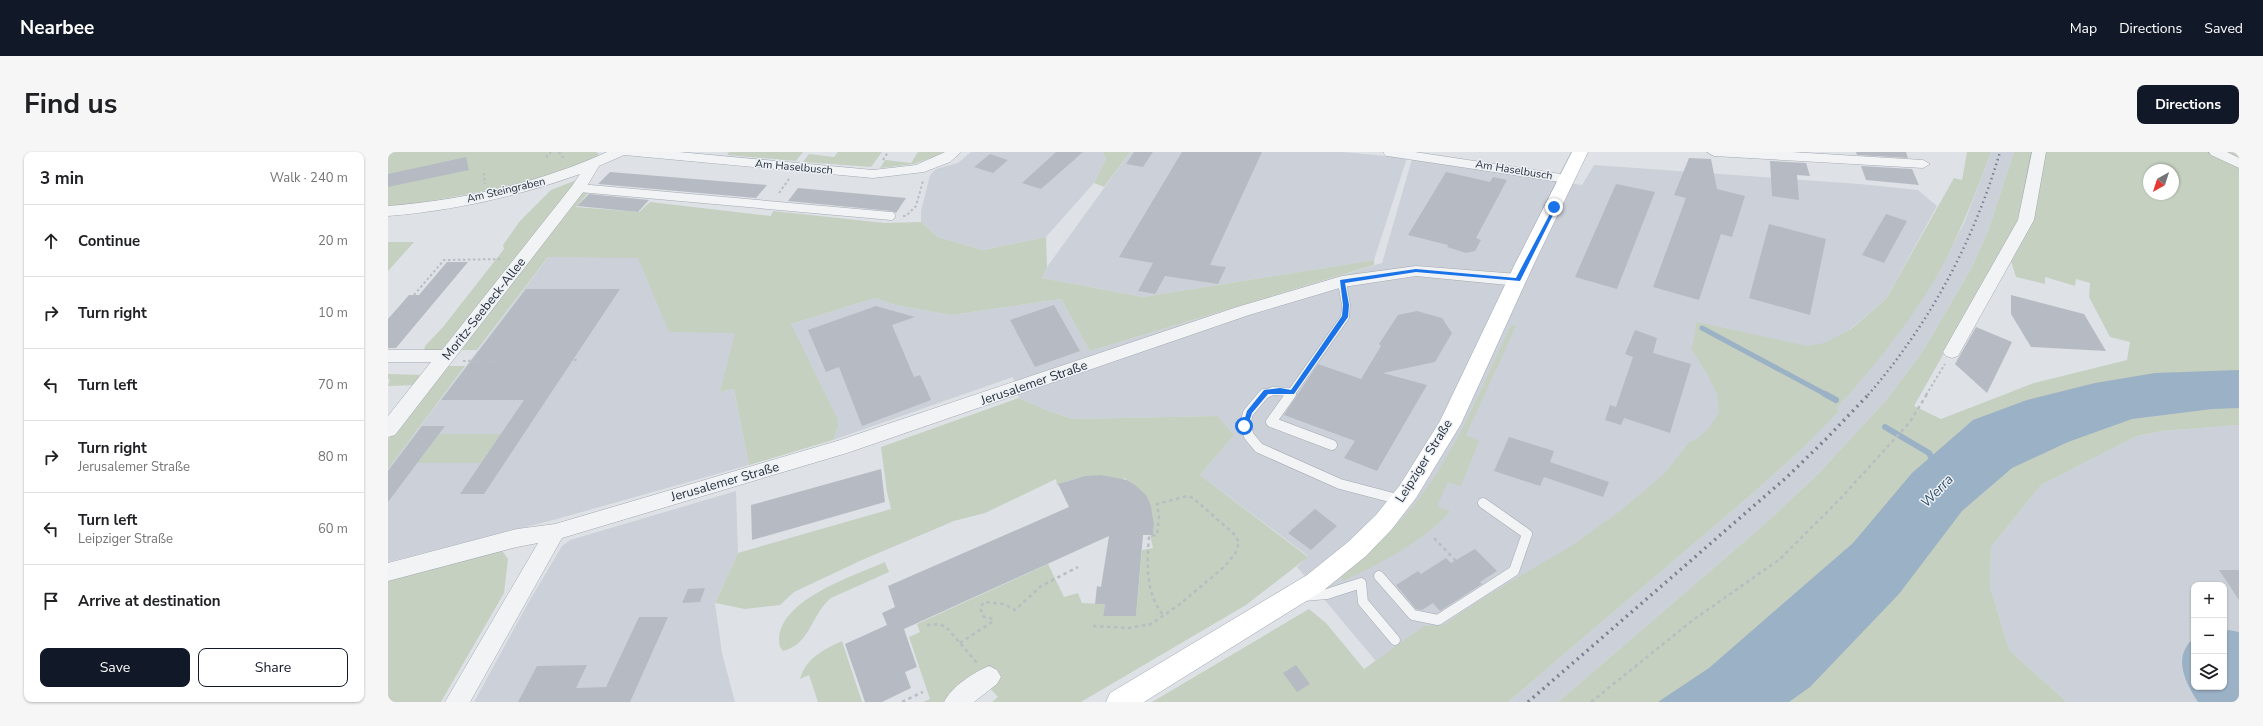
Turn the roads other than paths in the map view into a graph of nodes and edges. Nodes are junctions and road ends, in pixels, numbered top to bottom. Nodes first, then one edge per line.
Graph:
1 (619, 152) edge
2 (630, 152) edge
3 (954, 152) edge
4 (1388, 152) edge
5 (1580, 152) edge
6 (1714, 152) edge
7 (2039, 152) edge
8 (2216, 152) edge
9 (593, 164) junction
10 (1923, 164) dead end
11 (2239, 164) edge
12 (1567, 179) junction
13 (580, 188) junction
14 (388, 212) edge
15 (891, 216) road end
16 (1518, 280) junction
17 (1342, 282) junction
18 (1952, 352) road end
19 (388, 356) edge
20 (443, 362) junction
21 (388, 368) edge
22 (1292, 392) junction
23 (388, 430) edge
24 (1332, 445) dead end
25 (1401, 500) junction
26 (1483, 503) dead end
27 (555, 532) junction
28 (388, 572) edge
29 (1379, 576) dead end
30 (1293, 598) junction
31 (1395, 640) dead end
32 (989, 677) road end
33 (457, 702) edge
34 (956, 702) edge
35 (1120, 702) edge

1 - 9 street, Am Steingraben
2 - 3 street, Am Haselbusch
4 - 12 lane, Am Haselbusch
5 - 12 main road, Leipziger Straße
6 - 10 street
7 - 18 street
8 - 11 street
9 - 13 street, Moritz-Seebeck-Allee
9 - 14 street, Am Steingraben
12 - 16 main road, Leipziger Straße
13 - 15 lane
13 - 20 street, Moritz-Seebeck-Allee
16 - 17 street, Jerusalemer Straße
16 - 25 main road, Leipziger Straße
17 - 22 lane
17 - 27 street, Jerusalemer Straße
19 - 20 street
20 - 21 street
20 - 23 street, Moritz-Seebeck-Allee
22 - 24 lane
22 - 25 lane
25 - 30 main road, Leipziger Straße
26 - 29 lane
27 - 28 street, Jerusalemer Straße
27 - 33 street
30 - 31 lane
30 - 35 main road, Leipziger Straße
32 - 34 street

